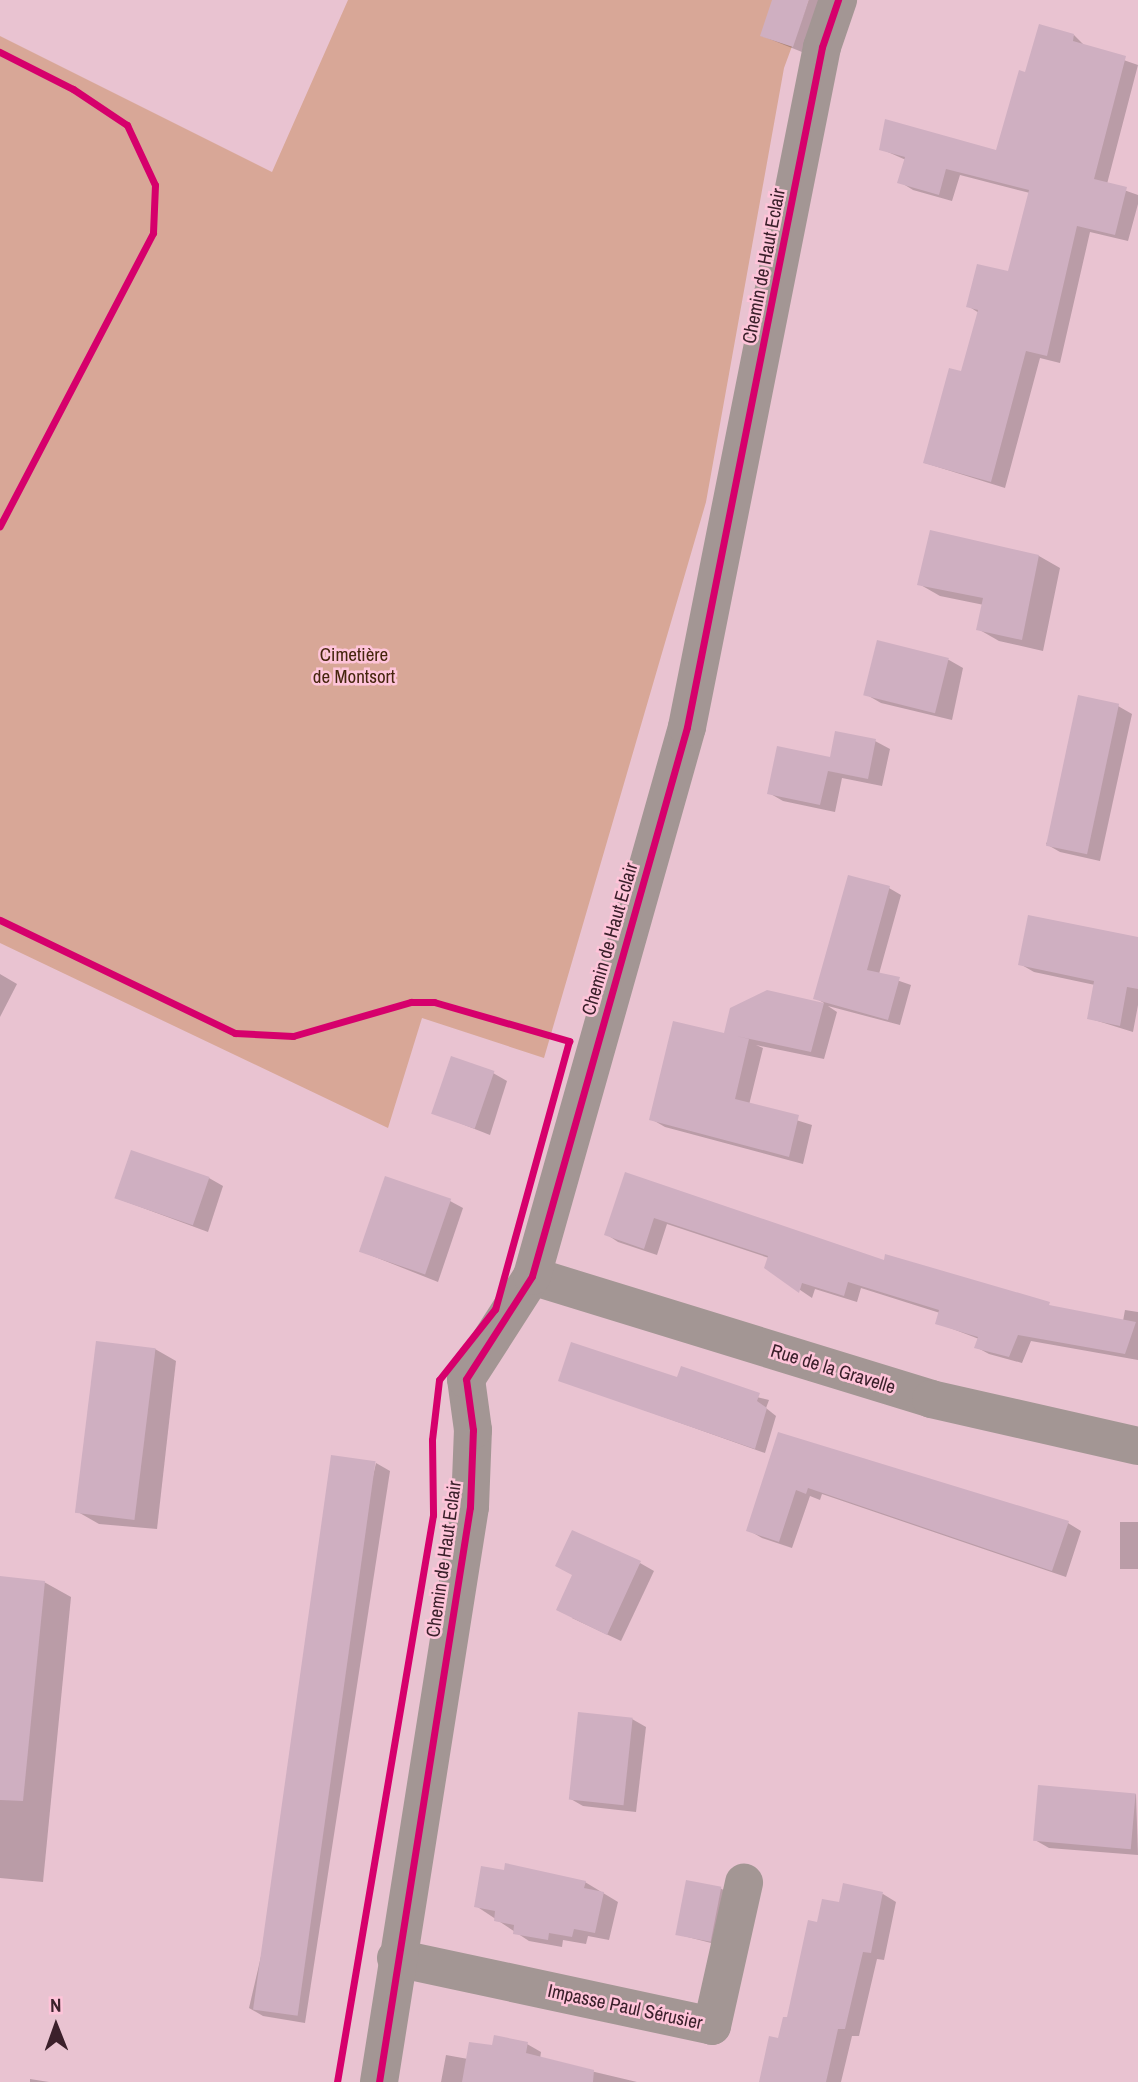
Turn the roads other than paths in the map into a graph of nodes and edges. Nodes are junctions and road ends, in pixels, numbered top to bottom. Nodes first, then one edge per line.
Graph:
1 (838, 0) edge
2 (532, 1276) junction
3 (1138, 1446) edge
4 (744, 1883) dead end
5 (396, 1958) junction
6 (379, 2082) edge

1 - 2 street, Chemin de Haut Eclair
2 - 3 street, Rue de la Gravelle
2 - 5 street, Chemin de Haut Eclair
4 - 5 street, Impasse Paul Sérusier
5 - 6 street, Chemin de Haut Eclair

